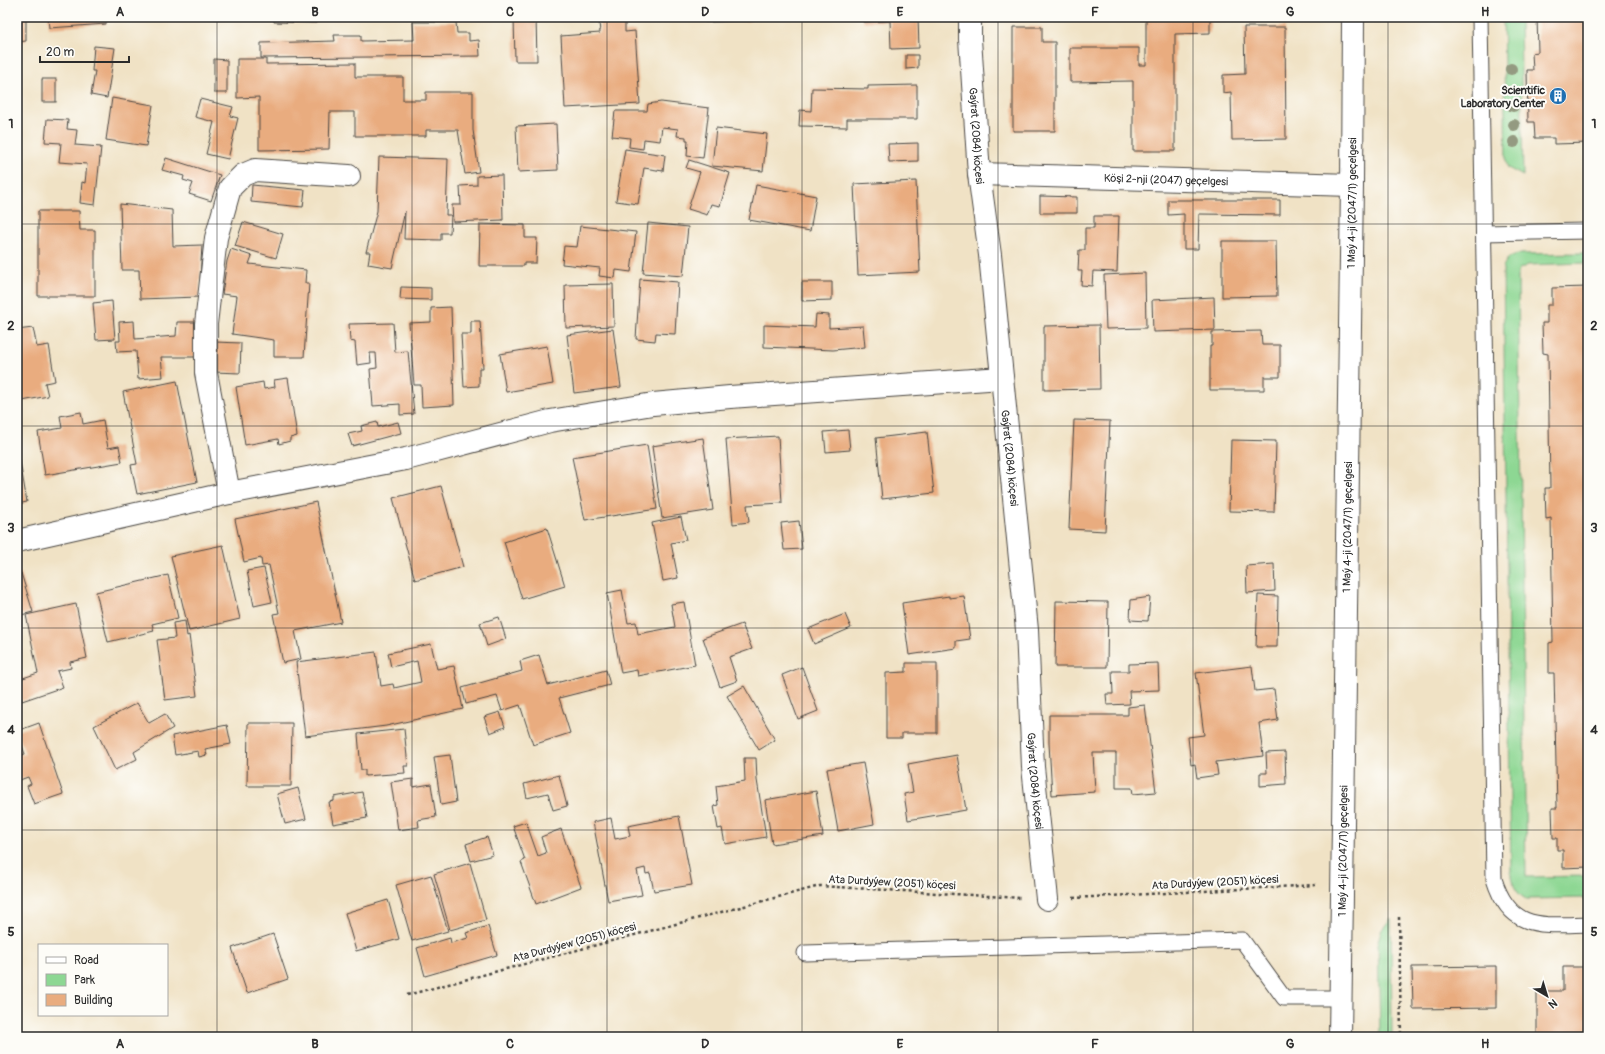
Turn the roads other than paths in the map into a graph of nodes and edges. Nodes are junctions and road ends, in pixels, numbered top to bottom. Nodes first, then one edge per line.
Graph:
1 (970, 17) edge
2 (1353, 17) edge
3 (1480, 17) edge
4 (979, 174) junction
5 (349, 176) dead end
6 (1352, 185) junction
7 (1588, 231) edge
8 (1484, 232) junction
9 (1002, 378) junction
10 (229, 493) junction
11 (17, 541) edge
12 (1048, 899) road end
13 (1588, 924) edge
14 (805, 953) dead end
15 (1339, 998) junction
16 (1340, 1037) edge

1 - 4 street, Gaýrat (2084) köçesi
2 - 6 street, 1 Maý 4-ji (2047/1) geçelgesi
3 - 8 lane
4 - 6 street, Köşi 2-nji (2047) geçelgesi
4 - 9 street, Gaýrat (2084) köçesi
5 - 10 street
6 - 15 street, 1 Maý 4-ji (2047/1) geçelgesi
7 - 8 lane
8 - 13 lane
9 - 10 street
9 - 12 street, Gaýrat (2084) köçesi
10 - 11 street
14 - 15 lane
15 - 16 street, 1 Maý 4-ji (2047/1) geçelgesi

